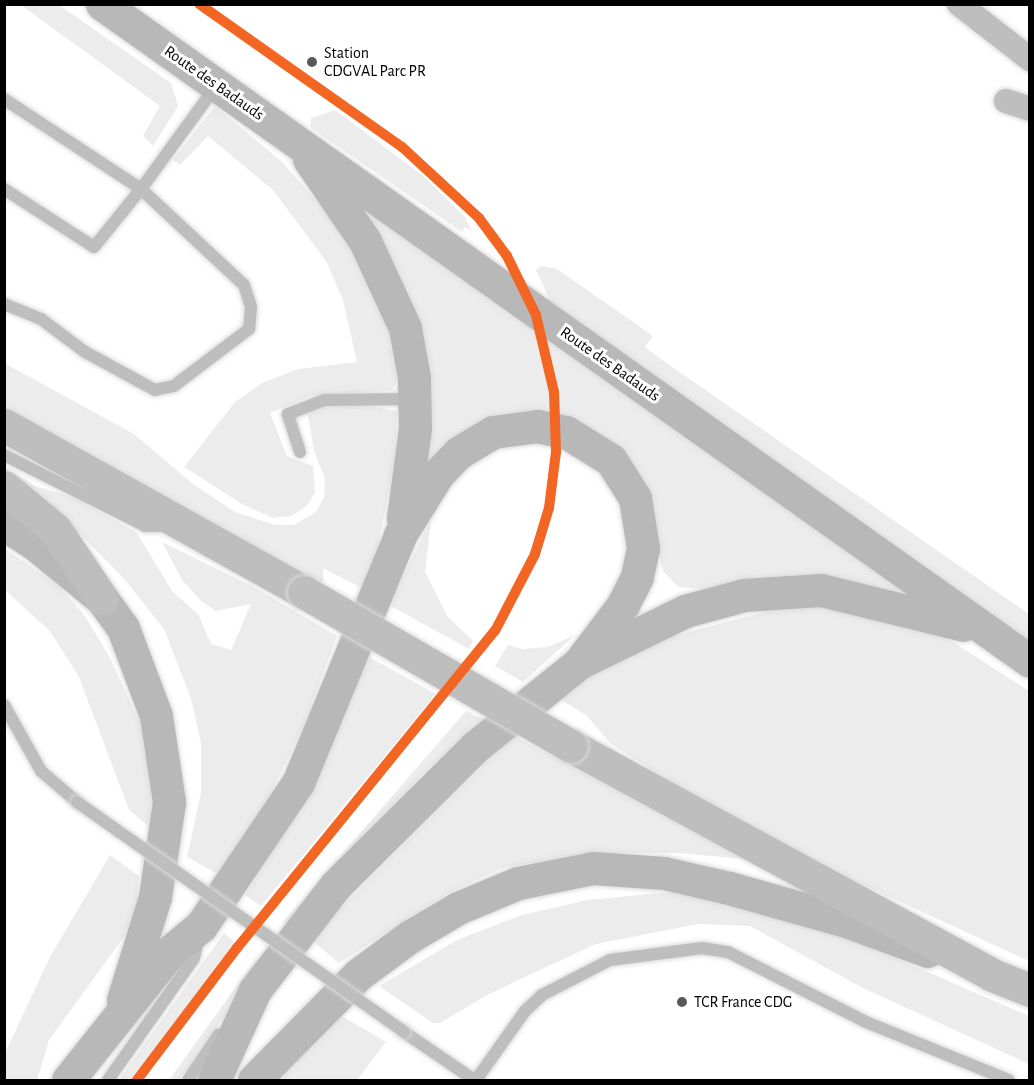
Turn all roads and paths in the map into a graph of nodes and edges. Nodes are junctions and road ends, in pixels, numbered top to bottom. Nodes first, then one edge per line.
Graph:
1 (102, 4) edge
2 (959, 4) edge
3 (1029, 59) edge
4 (217, 85) junction
5 (4, 99) edge
6 (1006, 100) dead end
7 (1029, 109) edge
8 (296, 141) junction
9 (4, 189) edge
10 (141, 189) junction
11 (4, 304) edge
12 (414, 399) junction
13 (4, 425) edge
14 (300, 452) dead end
15 (4, 455) edge
16 (4, 488) edge
17 (4, 524) edge
18 (186, 526) junction
19 (400, 535) junction
20 (102, 598) junction
21 (989, 633) junction
22 (1029, 661) edge
23 (579, 663) junction
24 (4, 705) edge
25 (992, 975) junction
26 (255, 990) junction
27 (1029, 990) edge
28 (123, 1024) junction
29 (68, 1080) edge
30 (108, 1080) edge
31 (188, 1080) edge
32 (214, 1080) edge
33 (254, 1080) edge
34 (475, 1080) edge
35 (1009, 1080) edge

1 - 4 main road, Route des Badauds
2 - 3 street
4 - 8 main road, Route des Badauds
4 - 10 lane
5 - 10 lane
6 - 7 street
8 - 12 main road
8 - 21 main road, Route des Badauds
9 - 10 lane
10 - 11 lane
12 - 14 lane
12 - 19 main road
13 - 18 main road
15 - 18 lane
16 - 20 main road
17 - 20 main road
18 - 25 main road, bridge
19 - 23 main road
19 - 28 main road
20 - 28 main road
21 - 22 main road, Route des Badauds
21 - 23 main road
23 - 26 main road
24 - 34 lane, bridge
25 - 27 main road
25 - 33 main road
26 - 31 lane
26 - 32 main road
28 - 29 main road
28 - 30 lane
34 - 35 lane

